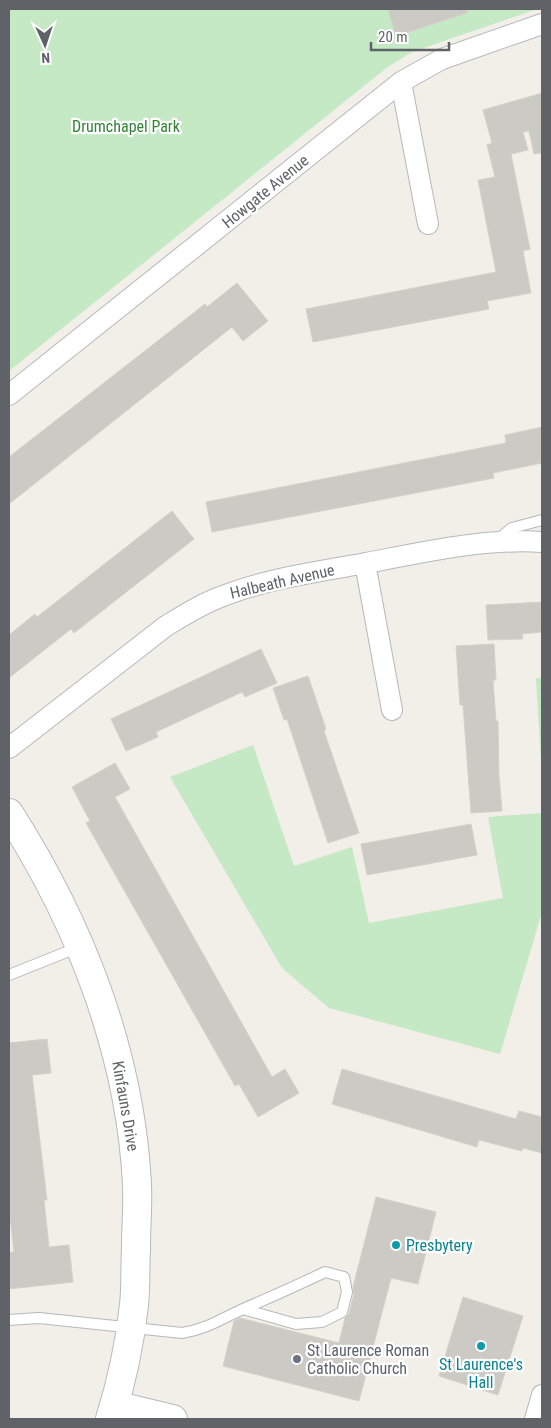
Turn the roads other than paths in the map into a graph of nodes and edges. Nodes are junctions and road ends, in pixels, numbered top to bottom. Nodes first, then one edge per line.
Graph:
1 (542, 24) edge
2 (401, 82) junction
3 (428, 224) dead end
4 (9, 395) edge
5 (542, 520) edge
6 (494, 542) junction
7 (542, 542) edge
8 (365, 563) junction
9 (392, 710) dead end
10 (9, 748) edge
11 (9, 813) edge
12 (80, 947) junction
13 (9, 976) edge
14 (243, 1310) junction
15 (9, 1320) edge
16 (131, 1328) junction
17 (542, 1395) edge
18 (112, 1412) edge
19 (173, 1419) edge
20 (535, 1419) edge

1 - 2 street, Howgate Avenue
2 - 3 street
2 - 4 street, Howgate Avenue
5 - 6 lane
6 - 7 street, Halbeath Avenue
6 - 8 street, Halbeath Avenue
8 - 9 street
8 - 10 street, Halbeath Avenue
11 - 12 street, Kinfauns Drive
12 - 13 lane
12 - 16 street, Kinfauns Drive
14 - 14 lane
14 - 16 lane
15 - 16 lane
16 - 18 street, Kinfauns Drive
17 - 20 street
18 - 19 street

